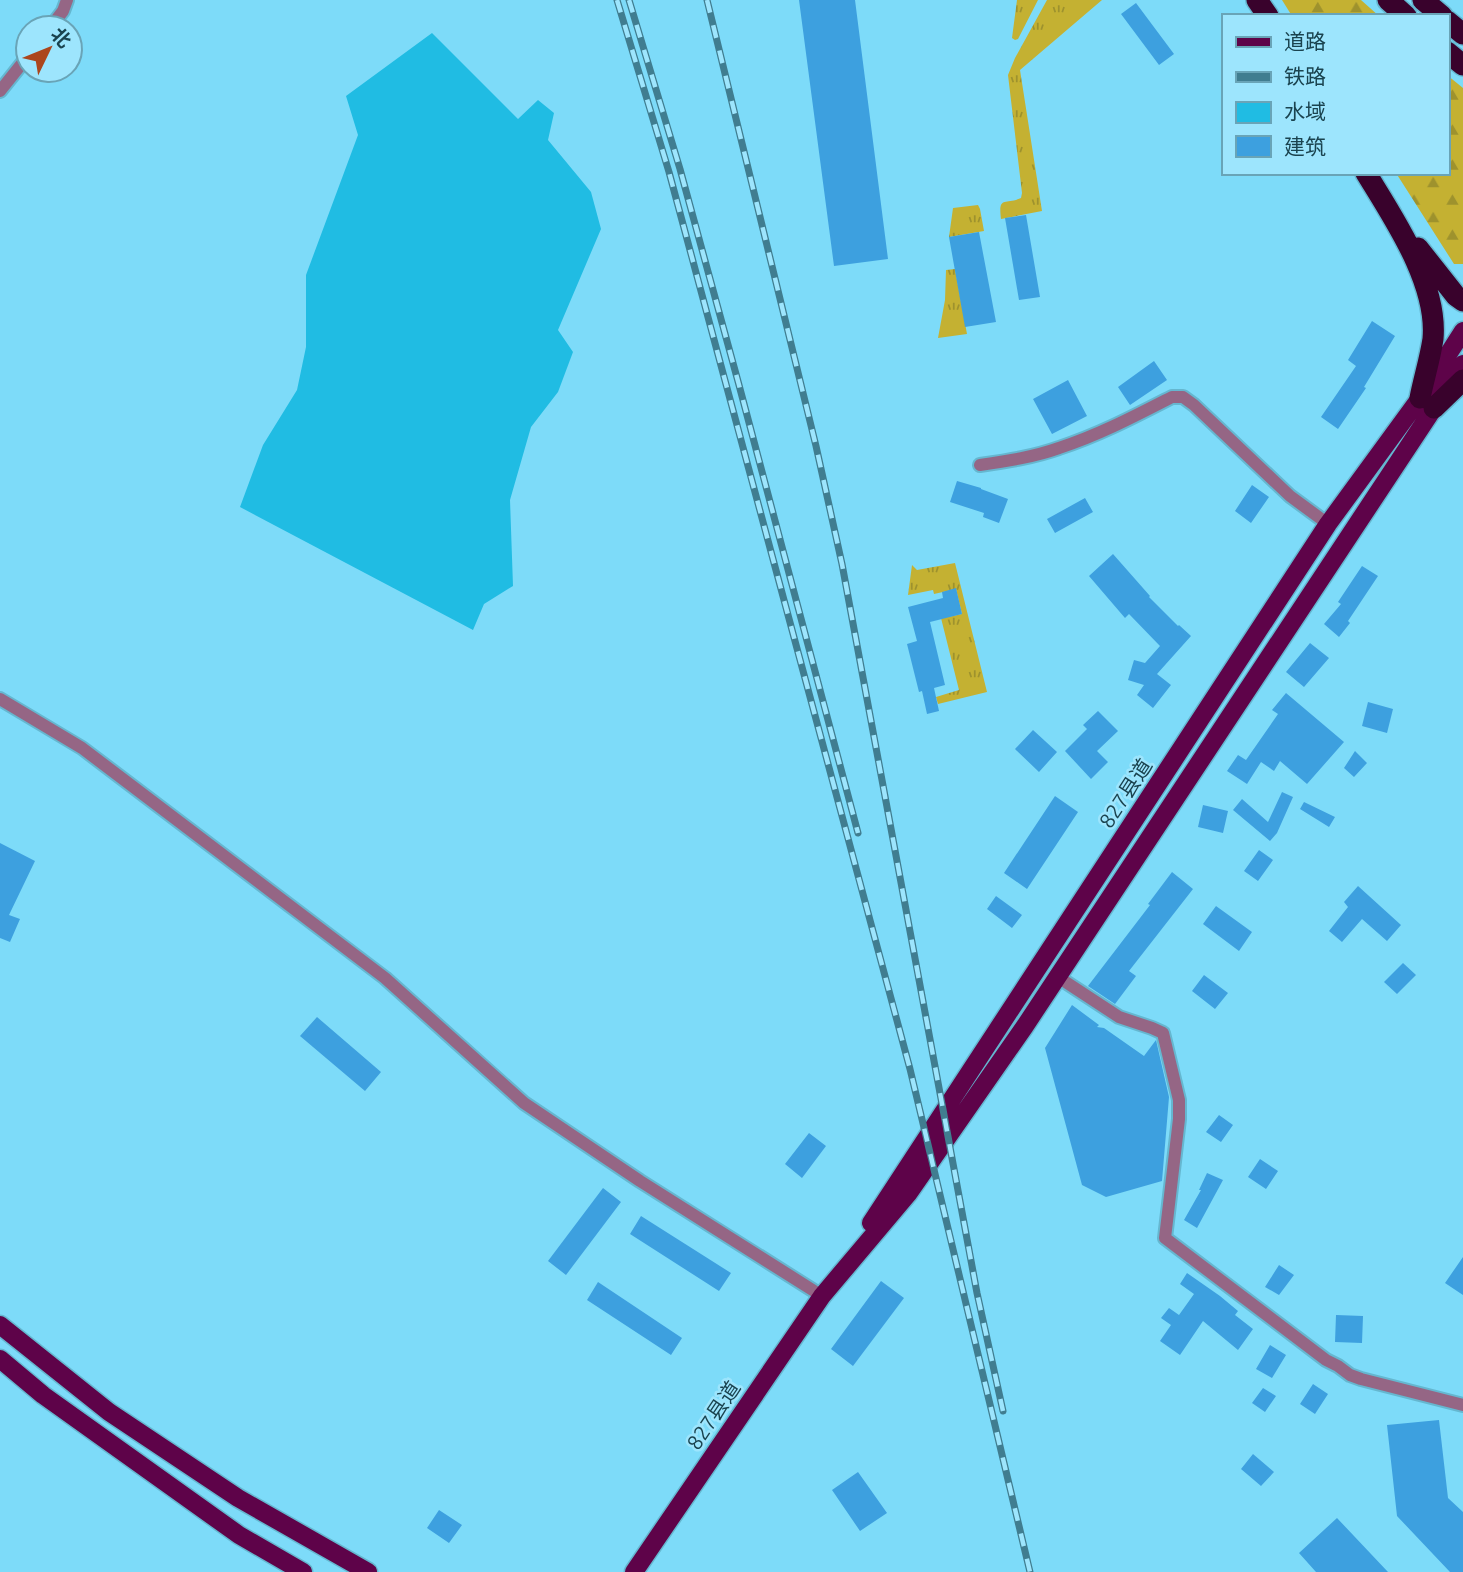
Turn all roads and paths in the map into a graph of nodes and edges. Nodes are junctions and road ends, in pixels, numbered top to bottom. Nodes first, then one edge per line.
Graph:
1 (1388, 0) edge
2 (1423, 0) edge
3 (1404, 14) edge
4 (1440, 14) edge
5 (1449, 22) edge
6 (1463, 34) edge
7 (1449, 54) edge
8 (1463, 65) edge
9 (14, 74) edge
10 (0, 91) edge
11 (1367, 175) edge
12 (1389, 211) junction
13 (1463, 301) edge
14 (1463, 331) edge
15 (1463, 364) edge
16 (1463, 380) edge
17 (1427, 403) junction
18 (980, 465) dead end
19 (1328, 524) junction
20 (0, 699) edge
21 (1058, 977) junction
22 (827, 1291) junction
23 (0, 1325) edge
24 (0, 1359) edge
25 (1463, 1405) edge
26 (303, 1572) edge
27 (368, 1572) edge
28 (634, 1572) edge

1 - 3 highway
2 - 4 highway
5 - 6 highway
7 - 8 highway
9 - 10 street
11 - 12 highway
12 - 13 highway
12 - 17 highway
14 - 17 main road, 827县道
15 - 17 main road, 827县道
16 - 17 highway
17 - 19 main road, 827县道
17 - 21 main road, 827县道
18 - 19 street
19 - 22 main road, 827县道
20 - 22 street
21 - 22 main road, 827县道
21 - 25 street
22 - 28 main road, 827县道
23 - 27 main road
24 - 26 main road

